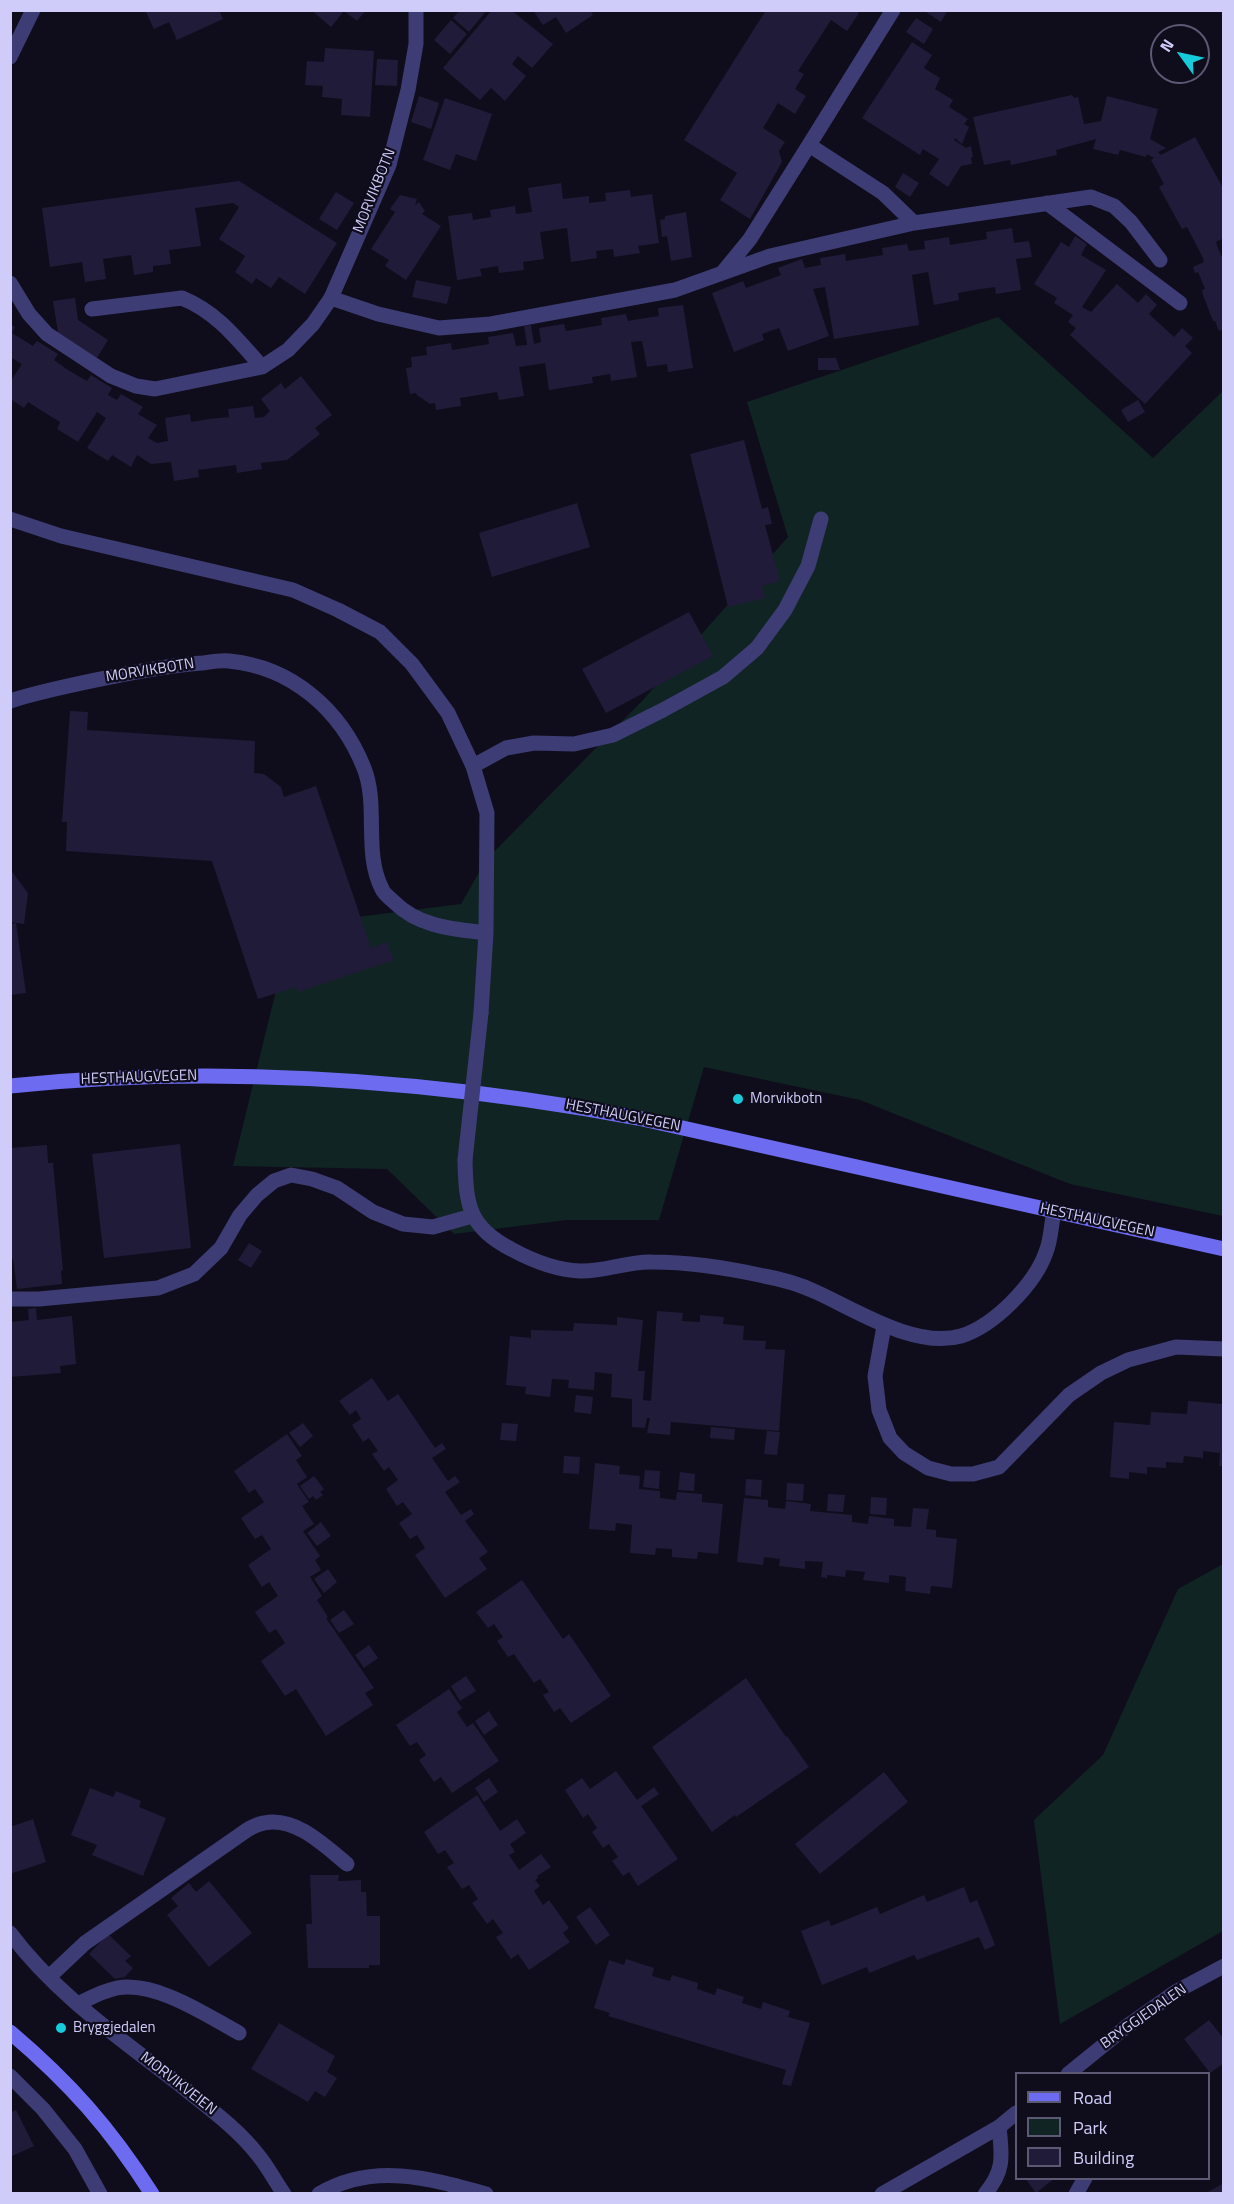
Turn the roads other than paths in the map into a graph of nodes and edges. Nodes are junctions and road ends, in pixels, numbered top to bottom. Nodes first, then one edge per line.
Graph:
1 (33, 10) edge
2 (416, 10) edge
3 (893, 10) edge
4 (10, 57) edge
5 (808, 145) junction
6 (1047, 202) junction
7 (914, 223) junction
8 (1160, 261) dead end
9 (722, 273) junction
10 (10, 283) edge
11 (331, 298) junction
12 (1179, 303) dead end
13 (92, 309) dead end
14 (262, 367) junction
15 (10, 519) edge
16 (821, 519) dead end
17 (10, 701) edge
18 (473, 766) junction
19 (486, 933) junction
20 (10, 1086) edge
21 (1054, 1212) junction
22 (472, 1216) junction
23 (1224, 1249) edge
24 (10, 1299) edge
25 (884, 1326) junction
26 (1224, 1349) edge
27 (346, 1864) dead end
28 (10, 1933) edge
29 (1224, 1966) edge
30 (49, 1977) junction
31 (78, 2004) junction
32 (10, 2032) edge
33 (239, 2033) dead end
34 (1069, 2072) edge
35 (10, 2076) edge
36 (1015, 2115) edge
37 (999, 2127) junction
38 (1084, 2180) edge
39 (100, 2193) edge
40 (152, 2193) edge
41 (284, 2193) edge
42 (319, 2193) edge
43 (486, 2193) edge
44 (882, 2193) edge
45 (985, 2193) edge
46 (1076, 2193) edge

1 - 4 street
2 - 11 street, MORVIKBOTN
3 - 5 street
5 - 7 street
5 - 9 street
6 - 7 street
6 - 8 street
6 - 12 street
7 - 9 street
9 - 11 street
10 - 14 street
11 - 14 street, MORVIKBOTN
13 - 14 street
15 - 18 street
16 - 18 street
17 - 19 street, MORVIKBOTN
18 - 19 street
19 - 22 street, bridge
20 - 21 main road, HESTHAUGVEGEN
21 - 23 main road, HESTHAUGVEGEN
21 - 25 street
22 - 24 street
22 - 25 street
25 - 26 street
27 - 30 street
28 - 30 street, MORVIKVEIEN
29 - 34 street, BRYGGJEDALEN
30 - 31 street, MORVIKVEIEN
31 - 33 street
31 - 41 street, MORVIKVEIEN
32 - 40 main road
35 - 39 street
36 - 37 street
37 - 44 street
37 - 45 street
38 - 46 street
42 - 43 street

